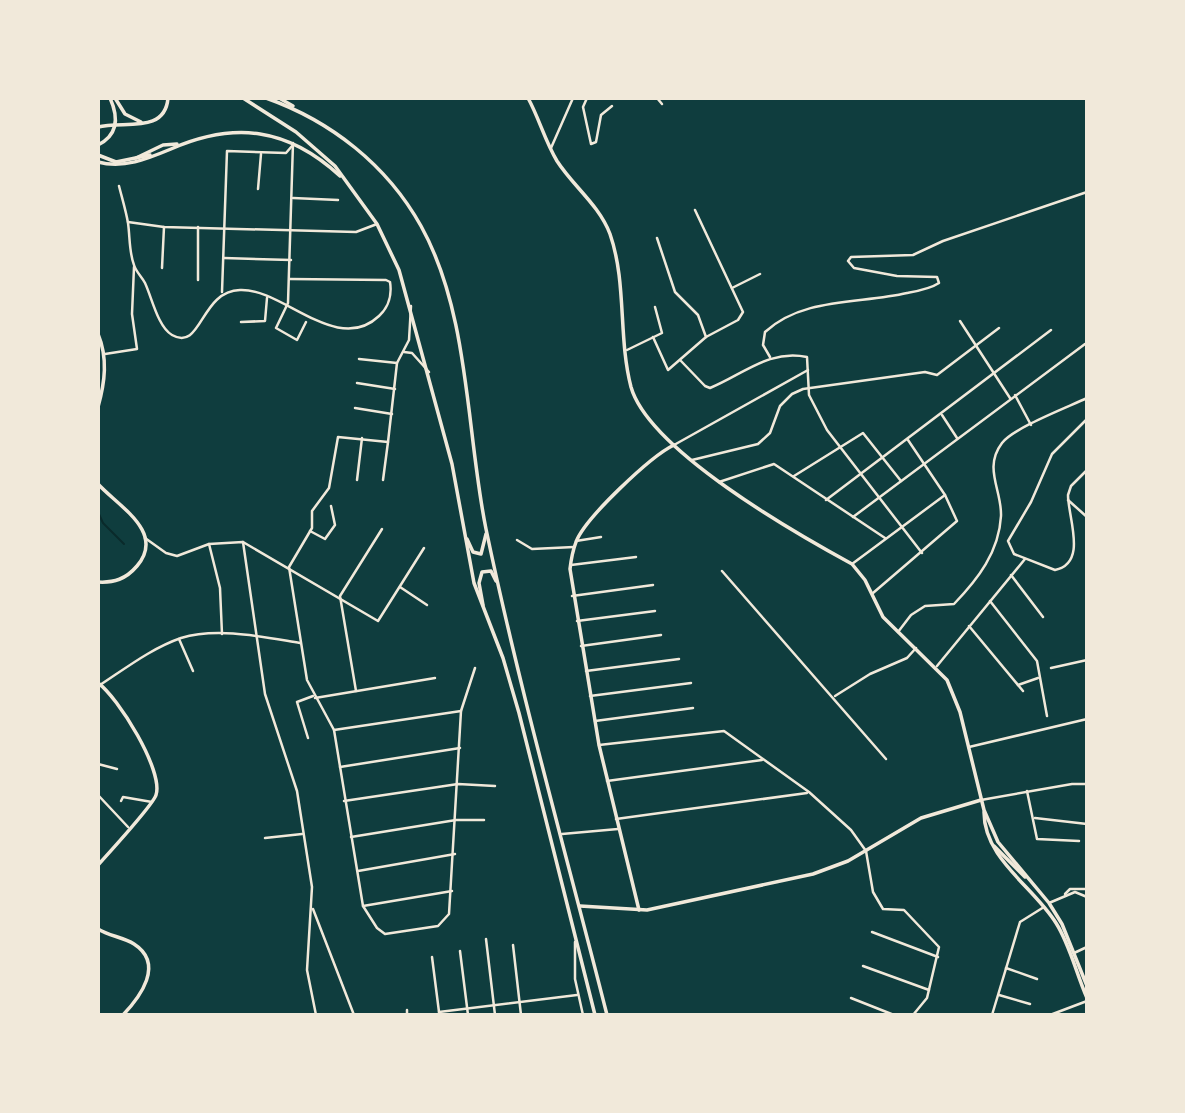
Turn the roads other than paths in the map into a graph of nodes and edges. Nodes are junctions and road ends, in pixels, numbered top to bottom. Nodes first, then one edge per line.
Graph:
1 (113, 98) edge
2 (168, 98) edge
3 (243, 98) edge
4 (266, 98) edge
5 (279, 98) edge
6 (528, 98) edge
7 (573, 98) edge
8 (587, 98) edge
9 (657, 98) edge
10 (662, 104) dead end
11 (612, 106) dead end
12 (307, 114) junction
13 (146, 122) junction
14 (98, 127) edge
15 (293, 143) junction
16 (182, 144) junction
17 (98, 145) edge
18 (172, 148) junction
19 (551, 148) junction
20 (261, 154) junction
21 (98, 155) edge
22 (134, 160) junction
23 (98, 162) edge
24 (119, 186) dead end
25 (352, 186) junction
26 (258, 189) dead end
27 (1087, 192) edge
28 (293, 198) junction
29 (338, 200) dead end
30 (695, 210) dead end
31 (128, 222) junction
32 (377, 224) junction
33 (164, 227) junction
34 (198, 227) junction
35 (224, 229) junction
36 (292, 230) junction
37 (657, 238) dead end
38 (223, 257) junction
39 (291, 260) junction
40 (134, 267) junction
41 (162, 268) dead end
42 (760, 274) dead end
43 (290, 279) junction
44 (198, 280) dead end
45 (732, 288) junction
46 (222, 293) junction
47 (267, 298) junction
48 (286, 306) junction
49 (411, 306) junction
50 (655, 307) dead end
51 (960, 321) dead end
52 (241, 322) dead end
53 (306, 322) dead end
54 (999, 328) dead end
55 (1051, 330) dead end
56 (98, 334) edge
57 (653, 337) junction
58 (706, 337) junction
59 (1085, 344) dead end
60 (977, 345) junction
61 (627, 349) junction
62 (404, 352) junction
63 (105, 355) junction
64 (770, 358) junction
65 (359, 359) dead end
66 (681, 361) junction
67 (397, 363) junction
68 (808, 370) junction
69 (429, 372) junction
70 (995, 375) junction
71 (358, 383) dead end
72 (808, 388) junction
73 (395, 389) junction
74 (1015, 395) junction
75 (1010, 398) junction
76 (1087, 398) edge
77 (98, 407) edge
78 (355, 408) dead end
79 (392, 414) junction
80 (942, 415) junction
81 (1087, 419) edge
82 (1031, 425) junction
83 (362, 438) junction
84 (957, 439) junction
85 (908, 440) junction
86 (388, 442) junction
87 (674, 445) junction
88 (840, 445) junction
89 (884, 458) junction
90 (692, 460) junction
91 (924, 464) junction
92 (1087, 470) edge
93 (862, 474) junction
94 (794, 475) junction
95 (356, 480) dead end
96 (383, 480) dead end
97 (901, 481) junction
98 (719, 482) junction
99 (98, 484) edge
100 (945, 495) junction
101 (880, 497) junction
102 (826, 500) junction
103 (1068, 500) junction
104 (331, 506) dead end
105 (853, 517) junction
106 (1087, 517) edge
107 (902, 525) junction
108 (382, 530) dead end
109 (464, 530) junction
110 (486, 531) junction
111 (309, 532) junction
112 (601, 537) dead end
113 (145, 538) junction
114 (886, 538) junction
115 (517, 540) dead end
116 (243, 542) junction
117 (209, 544) junction
118 (575, 544) junction
119 (424, 548) dead end
120 (922, 553) junction
121 (636, 557) dead end
122 (1025, 559) junction
123 (852, 564) junction
124 (570, 565) junction
125 (289, 567) junction
126 (722, 571) dead end
127 (1011, 575) junction
128 (98, 582) edge
129 (653, 585) dead end
130 (400, 587) junction
131 (872, 594) junction
132 (340, 596) junction
133 (572, 596) junction
134 (501, 597) junction
135 (990, 601) junction
136 (427, 605) dead end
137 (655, 611) dead end
138 (485, 617) junction
139 (1043, 617) dead end
140 (577, 621) junction
141 (969, 626) junction
142 (898, 632) junction
143 (222, 635) junction
144 (660, 635) dead end
145 (256, 636) junction
146 (179, 639) junction
147 (300, 643) junction
148 (581, 646) junction
149 (915, 648) junction
150 (679, 659) dead end
151 (1087, 660) edge
152 (937, 666) junction
153 (475, 668) dead end
154 (1051, 668) dead end
155 (193, 671) dead end
156 (586, 671) junction
157 (1039, 677) junction
158 (435, 678) dead end
159 (691, 683) dead end
160 (99, 684) edge
161 (1018, 685) junction
162 (356, 691) junction
163 (1023, 691) dead end
164 (590, 696) junction
165 (314, 697) junction
166 (834, 697) junction
167 (693, 708) dead end
168 (461, 711) junction
169 (1047, 716) dead end
170 (1087, 719) edge
171 (595, 721) junction
172 (334, 730) junction
173 (308, 738) dead end
174 (599, 745) junction
175 (969, 747) junction
176 (460, 748) junction
177 (762, 760) junction
178 (886, 760) dead end
179 (98, 764) edge
180 (340, 767) junction
181 (117, 769) dead end
182 (607, 781) junction
183 (458, 784) junction
184 (1087, 784) edge
185 (495, 786) dead end
186 (809, 792) junction
187 (1027, 792) junction
188 (98, 795) edge
189 (981, 800) junction
190 (121, 801) dead end
191 (344, 801) junction
192 (152, 803) junction
193 (984, 810) junction
194 (1035, 818) junction
195 (616, 819) junction
196 (456, 820) junction
197 (484, 820) dead end
198 (1087, 824) edge
199 (128, 827) junction
200 (618, 829) junction
201 (302, 834) junction
202 (562, 834) junction
203 (351, 837) junction
204 (265, 838) dead end
205 (1079, 841) dead end
206 (992, 846) junction
207 (866, 851) junction
208 (454, 854) junction
209 (98, 866) edge
210 (357, 871) junction
211 (1027, 877) junction
212 (1023, 883) junction
213 (1036, 887) junction
214 (1087, 889) edge
215 (452, 891) junction
216 (1063, 896) junction
217 (1087, 897) edge
218 (1047, 905) junction
219 (363, 906) junction
220 (580, 906) junction
221 (313, 909) junction
222 (639, 909) junction
223 (98, 929) edge
224 (873, 932) dead end
225 (576, 938) junction
226 (486, 939) dead end
227 (513, 945) dead end
228 (1087, 947) edge
229 (460, 951) dead end
230 (1074, 953) junction
231 (432, 957) dead end
232 (938, 957) junction
233 (863, 966) dead end
234 (1006, 968) junction
235 (1037, 979) dead end
236 (1087, 986) edge
237 (929, 990) junction
238 (577, 995) junction
239 (999, 995) junction
240 (851, 998) dead end
241 (1087, 999) edge
242 (520, 1002) junction
243 (1030, 1004) dead end
244 (494, 1005) junction
245 (467, 1008) junction
246 (438, 1014) edge
247 (122, 1015) edge
248 (316, 1015) edge
249 (354, 1015) edge
250 (468, 1015) edge
251 (495, 1015) edge
252 (521, 1015) edge
253 (583, 1015) edge
254 (595, 1015) edge
255 (607, 1015) edge
256 (894, 1015) edge
257 (914, 1015) edge
258 (992, 1015) edge
259 (1050, 1015) edge

1 - 13 main road
1 - 17 main road
2 - 13 main road
3 - 25 main road
4 - 12 main road
5 - 12 main road
6 - 19 main road
7 - 19 street
8 - 11 street
9 - 10 street
12 - 110 main road
13 - 14 main road
15 - 16 main road
15 - 20 street
15 - 25 main road
15 - 28 street
16 - 18 main road
16 - 22 main road
18 - 22 main road
18 - 23 main road
19 - 61 main road
20 - 26 street
20 - 35 street
21 - 22 main road
24 - 31 street
25 - 32 main road
27 - 64 street
28 - 29 street
28 - 36 street
30 - 45 street
31 - 33 street
31 - 40 street
32 - 36 street
32 - 49 main road
33 - 34 street
33 - 41 street
34 - 35 street
34 - 44 street
35 - 36 street
35 - 38 street
36 - 39 street
37 - 58 street
38 - 39 street
38 - 46 street
39 - 43 street
40 - 46 street
40 - 63 street
42 - 45 street
43 - 48 street
43 - 48 street
45 - 58 street
46 - 47 street
47 - 48 street
47 - 52 street
48 - 53 street
49 - 62 street
49 - 69 main road
50 - 57 street
51 - 60 street
54 - 60 street
55 - 70 street
56 - 63 main road
57 - 61 street
57 - 66 street
58 - 66 street
59 - 74 street
60 - 70 street
60 - 72 street
61 - 87 main road
62 - 67 street
62 - 69 street
63 - 77 main road
64 - 66 street
64 - 68 street
65 - 67 street
67 - 73 street
68 - 72 street
68 - 87 street
69 - 109 main road
70 - 75 street
70 - 80 street
71 - 73 street
72 - 88 street
72 - 90 street
73 - 79 street
74 - 75 street
74 - 82 street
75 - 84 street
76 - 82 street
78 - 79 street
79 - 86 street
80 - 84 street
80 - 85 street
81 - 122 street
82 - 142 street
83 - 86 street
83 - 95 street
83 - 111 street
84 - 91 street
85 - 89 street
85 - 91 street
86 - 96 street
87 - 90 main road
87 - 118 main road
88 - 89 street
88 - 93 street
88 - 94 street
89 - 93 street
89 - 97 street
90 - 98 main road
91 - 97 street
91 - 100 street
92 - 103 street
93 - 101 street
93 - 102 street
94 - 98 street
94 - 102 street
97 - 101 street
98 - 123 main road
99 - 113 main road
100 - 107 street
100 - 120 street
101 - 105 street
101 - 107 street
102 - 105 street
103 - 106 street
103 - 122 street
104 - 111 street
105 - 114 street
107 - 114 street
107 - 120 street
108 - 132 street
109 - 110 main road
109 - 138 main road
110 - 134 main road
111 - 125 street
112 - 118 street
113 - 117 street
113 - 128 main road
114 - 123 street
115 - 118 street
116 - 117 street
116 - 125 street
116 - 145 street
117 - 143 street
118 - 124 main road
119 - 130 street
120 - 131 street
121 - 124 street
122 - 127 street
123 - 131 main road
124 - 133 main road
125 - 132 street
125 - 147 street
126 - 166 street
127 - 135 street
127 - 139 street
129 - 133 street
130 - 132 street
130 - 136 street
131 - 142 main road
132 - 162 street
133 - 140 main road
134 - 138 main road
134 - 202 main road
135 - 141 street
135 - 157 street
137 - 140 street
138 - 225 main road
140 - 148 main road
141 - 152 street
141 - 161 street
142 - 149 main road
143 - 145 street
143 - 146 street
144 - 148 street
145 - 147 street
145 - 201 street
146 - 155 street
146 - 160 street
147 - 165 street
148 - 156 main road
149 - 152 main road
149 - 166 street
150 - 156 street
151 - 154 street
152 - 175 main road
153 - 168 street
156 - 164 main road
157 - 161 street
157 - 169 street
158 - 162 street
159 - 164 street
160 - 192 main road
161 - 163 street
162 - 165 street
164 - 171 main road
165 - 172 street
165 - 173 street
166 - 178 street
167 - 171 street
168 - 172 street
168 - 176 street
170 - 175 street
171 - 174 main road
172 - 180 street
174 - 177 street
174 - 182 main road
175 - 189 main road
176 - 180 street
176 - 183 street
177 - 182 street
177 - 186 street
179 - 181 street
180 - 191 street
182 - 195 main road
183 - 185 street
183 - 191 street
183 - 196 street
184 - 187 street
186 - 195 street
186 - 207 street
187 - 189 street
187 - 194 street
188 - 199 street
189 - 193 main road
189 - 207 main road
190 - 192 street
191 - 203 street
192 - 199 main road
193 - 206 main road
193 - 211 main road
194 - 198 street
194 - 205 street
195 - 200 main road
196 - 197 street
196 - 203 street
196 - 208 street
199 - 209 main road
200 - 202 street
200 - 222 main road
201 - 204 street
201 - 221 street
202 - 220 main road
203 - 210 street
206 - 211 main road
206 - 212 main road
207 - 222 main road
207 - 232 street
208 - 210 street
208 - 215 street
210 - 219 street
211 - 213 main road
212 - 213 main road
212 - 218 main road
213 - 218 main road
214 - 216 street
215 - 219 street
215 - 219 street
216 - 217 street
216 - 218 street
218 - 230 main road
218 - 234 street
218 - 241 main road
220 - 222 main road
220 - 255 main road
221 - 248 street
221 - 249 street
223 - 247 main road
224 - 232 street
225 - 238 street
225 - 254 main road
226 - 244 street
227 - 242 street
228 - 230 street
229 - 245 street
230 - 236 main road
231 - 246 street
232 - 237 street
233 - 237 street
234 - 235 street
234 - 239 street
237 - 257 street
238 - 242 street
238 - 253 street
239 - 243 street
239 - 258 street
240 - 256 street
241 - 259 street
242 - 244 street
242 - 252 street
244 - 245 street
244 - 251 street
245 - 246 street
245 - 250 street

